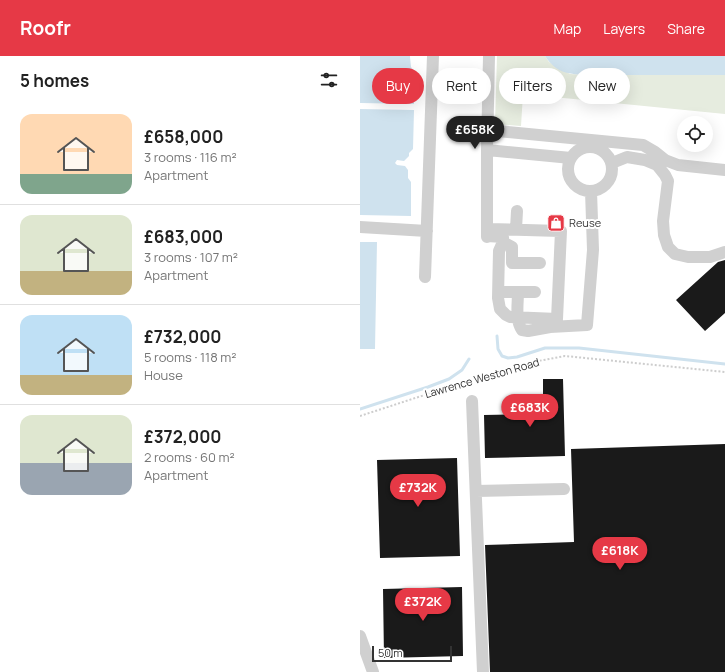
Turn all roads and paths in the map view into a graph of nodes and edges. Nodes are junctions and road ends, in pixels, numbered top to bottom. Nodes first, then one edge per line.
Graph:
1 (433, 56) edge
2 (489, 56) edge
3 (488, 130) junction
4 (595, 144) junction
5 (487, 150) junction
6 (571, 158) junction
7 (612, 163) junction
8 (725, 170) edge
9 (591, 192) junction
10 (517, 211) dead end
11 (360, 228) edge
12 (516, 229) junction
13 (427, 231) junction
14 (487, 236) junction
15 (503, 242) junction
16 (725, 252) edge
17 (540, 263) dead end
18 (425, 276) dead end
19 (505, 292) dead end
20 (518, 292) junction
21 (535, 292) dead end
22 (518, 317) junction
23 (725, 372) edge
24 (472, 401) dead end
25 (360, 416) edge
26 (564, 489) dead end
27 (476, 491) junction
28 (360, 636) edge
29 (374, 672) edge
30 (483, 672) edge

1 - 13 street
2 - 3 street
3 - 4 street
3 - 5 street
4 - 6 street
4 - 7 street
4 - 8 street
5 - 6 street
5 - 14 street
6 - 9 street
7 - 9 street
7 - 16 street
9 - 22 street
10 - 12 street
11 - 13 street
12 - 14 street
12 - 22 street
13 - 18 street
14 - 15 street
15 - 17 street
15 - 22 street
19 - 20 street
20 - 21 street
20 - 22 street
23 - 25 path, Lawrence Weston Road
24 - 27 street
26 - 27 street
27 - 30 street
28 - 29 street

